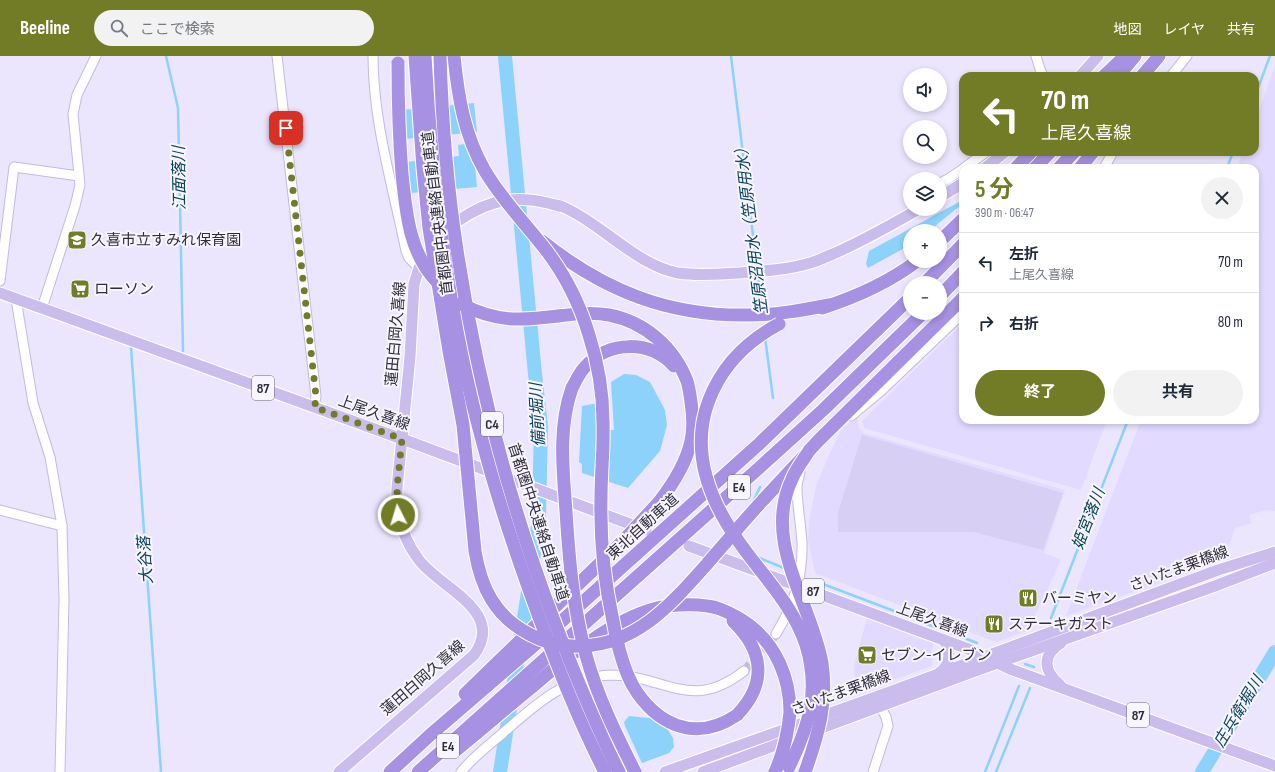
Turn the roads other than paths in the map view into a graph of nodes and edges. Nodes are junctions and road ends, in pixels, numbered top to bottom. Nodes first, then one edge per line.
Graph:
1 (96, 56) edge
2 (278, 56) edge
3 (373, 56) edge
4 (398, 56) edge
5 (415, 56) edge
6 (425, 56) edge
7 (440, 56) edge
8 (454, 56) edge
9 (1036, 56) edge
10 (1098, 56) edge
11 (1125, 56) edge
12 (1135, 56) edge
13 (1158, 56) edge
14 (1163, 56) edge
15 (1187, 56) edge
16 (1041, 72) edge
17 (1084, 72) edge
18 (1108, 72) edge
19 (1121, 72) edge
20 (1145, 72) edge
21 (1153, 72) edge
22 (1174, 72) edge
23 (980, 156) edge
24 (1000, 156) edge
25 (1027, 156) edge
26 (1046, 156) edge
27 (1070, 156) edge
28 (969, 164) edge
29 (990, 164) edge
30 (1020, 164) edge
31 (1039, 164) edge
32 (1063, 164) edge
33 (959, 171) edge
34 (79, 176) junction
35 (947, 179) edge
36 (959, 185) edge
37 (947, 193) edge
38 (906, 216) edge
39 (959, 223) edge
40 (532, 233) junction
41 (947, 234) edge
42 (959, 248) edge
43 (419, 268) junction
44 (906, 268) edge
45 (932, 276) edge
46 (959, 276) edge
47 (0, 281) edge
48 (947, 289) edge
49 (0, 293) edge
50 (16, 299) junction
51 (959, 302) edge
52 (903, 305) edge
53 (466, 307) junction
54 (42, 308) junction
55 (959, 317) edge
56 (778, 319) junction
57 (916, 320) edge
58 (689, 392) junction
59 (314, 407) junction
60 (402, 439) junction
61 (809, 451) junction
62 (0, 504) edge
63 (0, 510) edge
64 (62, 522) junction
65 (646, 530) dead end
66 (689, 546) dead end
67 (1275, 552) edge
68 (1275, 563) edge
69 (798, 586) junction
70 (707, 607) junction
71 (776, 634) tunnel mouth
72 (1070, 637) junction
73 (944, 640) junction
74 (986, 657) junction
75 (999, 663) junction
76 (744, 671) tunnel mouth
77 (935, 675) junction
78 (1063, 688) junction
79 (880, 706) junction
80 (429, 736) junction
81 (1275, 766) edge
82 (60, 772) edge
83 (338, 772) edge
84 (390, 772) edge
85 (418, 772) edge
86 (426, 772) edge
87 (461, 772) edge
88 (605, 772) edge
89 (620, 772) edge
90 (635, 772) edge
91 (665, 772) edge
92 (703, 772) edge
93 (775, 772) edge
94 (786, 772) edge
95 (805, 772) edge
96 (873, 772) edge

1 - 34 street
2 - 59 street
3 - 43 street
4 - 53 highway, bridge
5 - 61 highway, bridge
6 - 88 highway, 首都圏中央連絡自動車道 / C4, bridge
7 - 53 highway, 首都圏中央連絡自動車道 / C4, bridge
8 - 40 highway, bridge
9 - 16 street
10 - 17 main road
11 - 18 highway
12 - 19 highway
13 - 20 highway
14 - 21 highway
15 - 22 street
23 - 28 street
24 - 29 main road
25 - 30 highway
26 - 31 highway
27 - 32 highway
33 - 35 street
34 - 47 street
34 - 54 street
36 - 37 main road
38 - 43 main road, 蓮田白岡久喜線
39 - 41 highway
40 - 56 highway, bridge
40 - 70 highway, bridge
42 - 45 highway
43 - 60 main road, 蓮田白岡久喜線
44 - 56 highway
46 - 48 highway
49 - 50 main road, 上尾久喜線 / 87
50 - 54 main road, 上尾久喜線 / 87
50 - 64 street
51 - 61 highway
52 - 80 highway, 東北自動車道 / E4, bridge
53 - 58 highway, bridge
53 - 89 highway, 首都圏中央連絡自動車道 / C4, bridge
54 - 59 main road, 上尾久喜線 / 87
55 - 69 street
56 - 94 highway, bridge
57 - 85 highway, E4
58 - 80 highway, bridge
58 - 90 highway, bridge
59 - 60 main road, 上尾久喜線 / 87
60 - 65 main road, 上尾久喜線 / 87
60 - 83 main road, 蓮田白岡久喜線
61 - 95 highway, bridge
62 - 64 street
63 - 64 street
64 - 82 street
66 - 69 main road, 上尾久喜線 / 87
67 - 74 main road, さいたま栗橋線
68 - 72 main road, さいたま栗橋線
69 - 71 street
69 - 73 main road, 上尾久喜線 / 87
70 - 86 highway
70 - 93 highway, bridge
72 - 75 main road, さいたま栗橋線
72 - 78 main road
73 - 74 main road, 上尾久喜線 / 87
73 - 77 main road
74 - 75 main road, 上尾久喜線 / 87
74 - 77 main road, さいたま栗橋線
75 - 78 main road, 上尾久喜線 / 87
75 - 79 main road, さいたま栗橋線
76 - 87 street
77 - 91 main road, さいたま栗橋線
78 - 81 main road, 上尾久喜線 / 87
79 - 92 main road, さいたま栗橋線
79 - 96 street
80 - 84 highway, 東北自動車道 / E4

